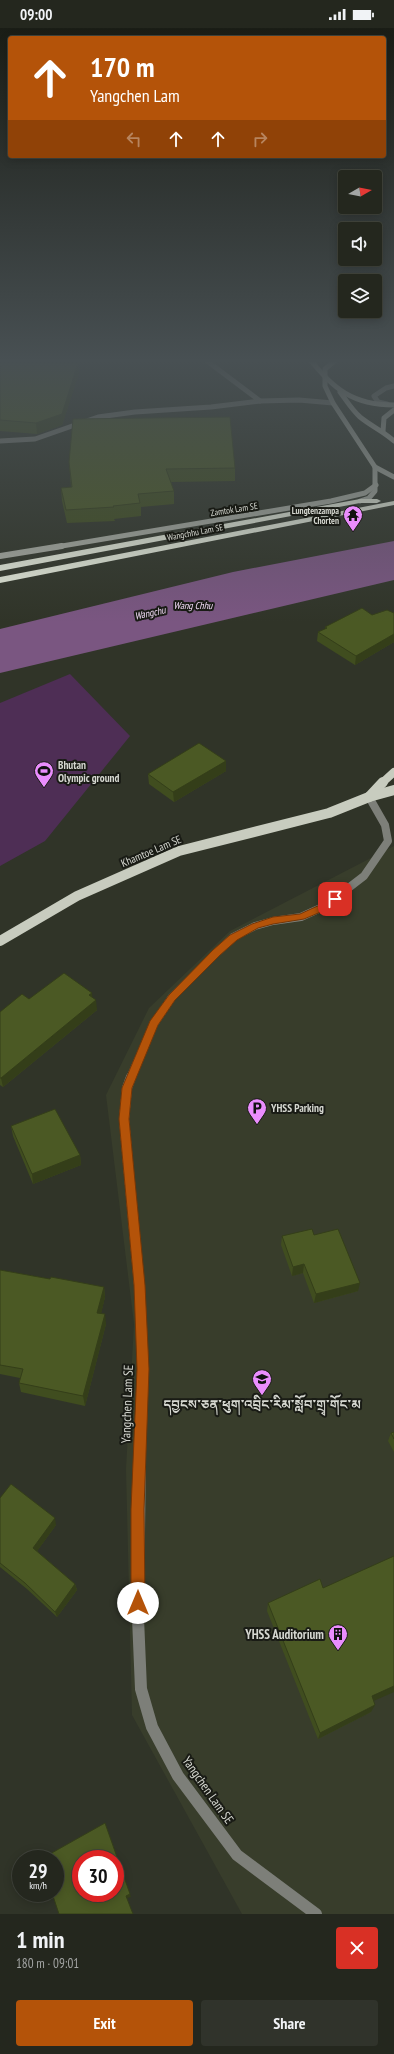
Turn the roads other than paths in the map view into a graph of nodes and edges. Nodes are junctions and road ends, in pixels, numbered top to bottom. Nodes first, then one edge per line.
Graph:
1 (361, 446) edge
2 (374, 467) junction
3 (394, 477) edge
4 (376, 485) junction
5 (394, 500) edge
6 (360, 501) junction
7 (394, 503) edge
8 (0, 556) edge
9 (0, 568) edge
10 (0, 580) edge
11 (394, 772) edge
12 (394, 790) edge
13 (369, 798) junction
14 (394, 830) edge
15 (388, 842) junction
16 (0, 941) edge
17 (316, 1914) edge

1 - 2 main road
2 - 3 main road
2 - 4 main road
4 - 6 main road, Wangchhu Lam SE
4 - 8 main road, Zamtok Lam SE
5 - 6 highway, Wangchhu Lam SE
6 - 9 highway, Wangchhu Lam SE
7 - 10 highway, Wangchhu Lam SE
11 - 13 main road
12 - 13 main road, Khamtoe Lam SE
13 - 15 street
13 - 16 main road, Khamtoe Lam SE
14 - 15 street, Yangchen Lam SE
15 - 17 street, Yangchen Lam SE

